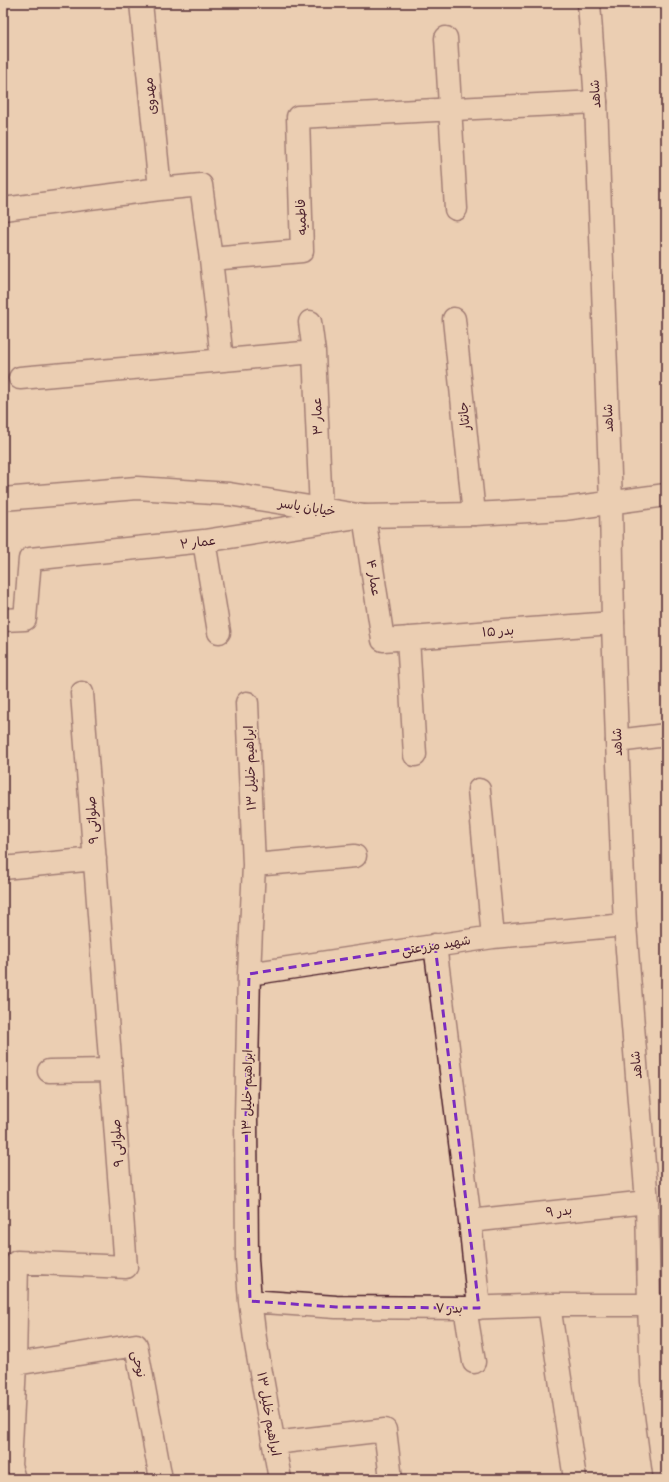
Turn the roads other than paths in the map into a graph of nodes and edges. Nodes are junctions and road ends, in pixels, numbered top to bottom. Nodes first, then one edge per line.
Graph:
1 (141, 3) edge
2 (589, 3) edge
3 (446, 38) dead end
4 (596, 102) junction
5 (450, 110) junction
6 (160, 189) junction
7 (3, 209) edge
8 (456, 209) dead end
9 (211, 259) junction
10 (454, 319) dead end
11 (310, 322) dead end
12 (314, 352) junction
13 (222, 360) junction
14 (20, 378) dead end
15 (666, 495) edge
16 (3, 499) edge
17 (611, 502) junction
18 (320, 510) junction
19 (474, 514) junction
20 (364, 516) junction
21 (204, 541) junction
22 (3, 620) edge
23 (613, 623) junction
24 (219, 632) dead end
25 (408, 638) junction
26 (384, 640) joint
27 (82, 693) dead end
28 (247, 703) dead end
29 (666, 735) edge
30 (617, 742) junction
31 (415, 755) dead end
32 (479, 790) dead end
33 (355, 856) dead end
34 (95, 858) junction
35 (254, 865) junction
36 (3, 868) edge
37 (625, 925) junction
38 (493, 937) junction
39 (435, 945) junction
40 (249, 974) junction
41 (111, 1070) junction
42 (49, 1071) dead end
43 (647, 1202) junction
44 (470, 1221) junction
45 (250, 1300) junction
46 (549, 1305) junction
47 (657, 1305) edge
48 (472, 1308) junction
49 (474, 1362) dead end
50 (15, 1364) junction
51 (274, 1443) junction
52 (14, 1479) edge
53 (161, 1479) edge
54 (280, 1479) edge
55 (391, 1479) edge
56 (575, 1479) edge
57 (665, 1479) edge

1 - 6 street, مهدوی
2 - 4 street, شاهد
3 - 5 street
4 - 5 street
4 - 17 street, شاهد
5 - 8 street
5 - 9 street, فاطمیه
6 - 7 street
6 - 9 street
9 - 13 street
10 - 19 street, جانثار
11 - 12 street, عمار ۳
12 - 13 street
12 - 18 street, عمار ۳
13 - 14 street
15 - 17 street, خیابان یاسر
16 - 18 street, خیابان یاسر
17 - 19 street, خیابان یاسر
17 - 23 street, شاهد
18 - 20 street, خیابان یاسر
19 - 20 street, خیابان یاسر
20 - 21 street, عمار ۲
20 - 26 street, عمار ۴
21 - 22 street, عمار ۲
21 - 24 street
23 - 25 street, بدر ۱۵
23 - 30 street, شاهد
25 - 26 street, بدر ۱۵
25 - 31 street
27 - 34 street, صلواتی ۹
28 - 35 street, ابراهیم خلیل ۱۳
29 - 30 street
30 - 37 street, شاهد
32 - 38 street
33 - 35 street
34 - 36 street
34 - 41 street, صلواتی ۹
35 - 40 street, ابراهیم خلیل ۱۳
37 - 38 street, شهید مزرعتی
37 - 43 street, شاهد
38 - 39 street, شهید مزرعتی
39 - 40 street, شهید مزرعتی
39 - 44 street
40 - 45 street, ابراهیم خلیل ۱۳
41 - 42 street
41 - 50 street, صلواتی ۹
43 - 44 street, بدر ۹
43 - 47 street, شاهد
44 - 48 street
45 - 48 street, بدر ۷
45 - 51 street, ابراهیم خلیل ۱۳
46 - 47 street, بدر ۷
46 - 48 street, بدر ۷
46 - 56 street
47 - 57 street, شاهد
48 - 49 street
50 - 52 street, صلواتی ۹
50 - 53 street, نوحی
51 - 54 street, ابراهیم خلیل ۱۳
51 - 55 street

